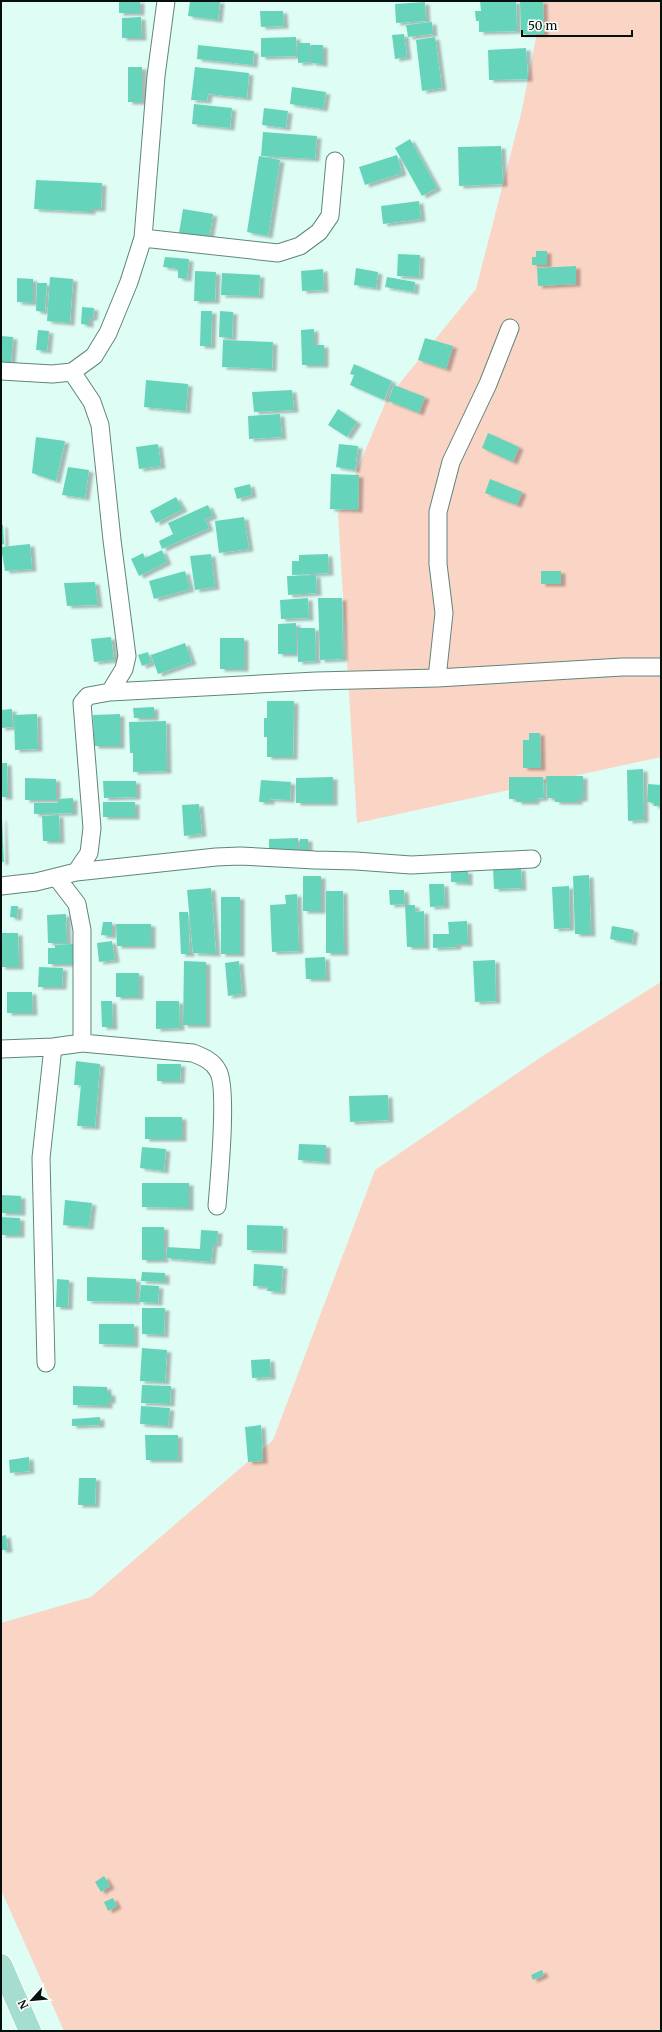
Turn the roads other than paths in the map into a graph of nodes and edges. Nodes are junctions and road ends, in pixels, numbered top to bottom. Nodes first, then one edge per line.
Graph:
1 (166, 1) edge
2 (335, 161) dead end
3 (143, 238) junction
4 (510, 328) dead end
5 (1, 371) edge
6 (72, 372) junction
7 (661, 667) edge
8 (437, 678) junction
9 (110, 692) junction
10 (532, 859) dead end
11 (76, 872) junction
12 (57, 878) junction
13 (1, 886) edge
14 (82, 1042) junction
15 (53, 1047) junction
16 (1, 1049) edge
17 (218, 1206) dead end
18 (46, 1363) dead end
19 (1, 1966) edge
20 (30, 2031) edge

1 - 3 street
2 - 3 street
3 - 6 street
4 - 8 street
5 - 6 street
6 - 9 street
7 - 8 street
8 - 9 street
9 - 11 street
10 - 11 street
11 - 12 street
12 - 13 street
12 - 14 street
14 - 15 street
14 - 17 street
15 - 16 street
15 - 18 street
19 - 20 main road

